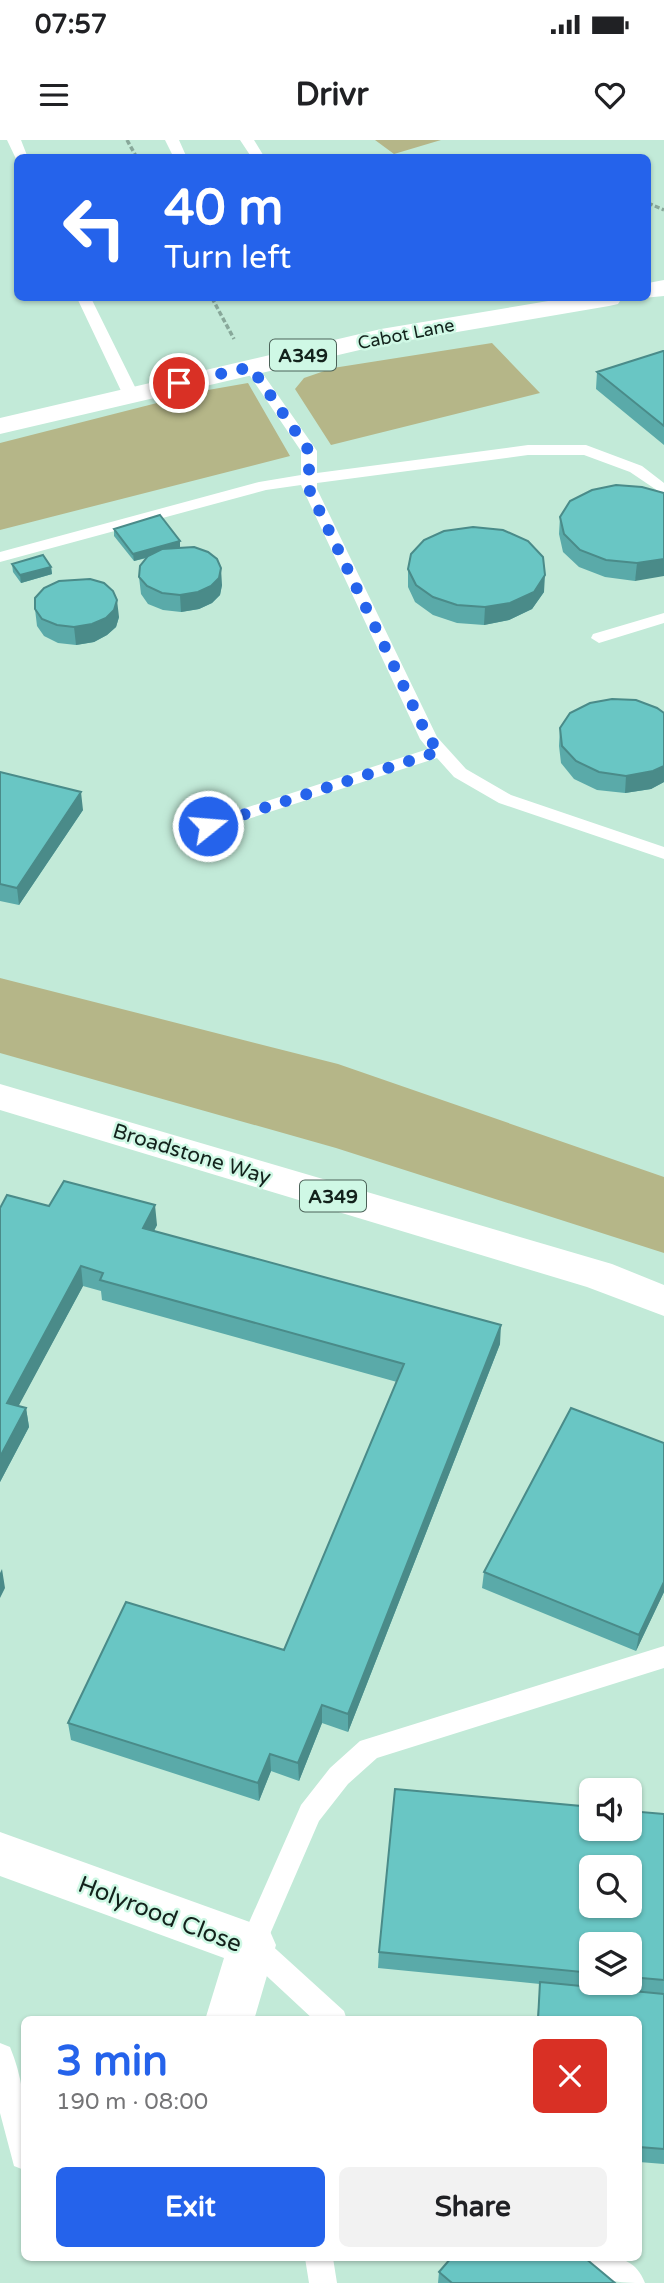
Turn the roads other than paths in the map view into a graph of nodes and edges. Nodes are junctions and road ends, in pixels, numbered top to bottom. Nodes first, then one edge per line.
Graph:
1 (85, 301) edge
2 (591, 301) edge
3 (245, 358) junction
4 (131, 395) junction
5 (0, 426) edge
6 (309, 479) junction
7 (664, 490) edge
8 (0, 557) edge
9 (664, 618) edge
10 (599, 638) dead end
11 (440, 751) junction
12 (208, 826) dead end
13 (664, 853) edge
14 (0, 1097) edge
15 (664, 1301) edge
16 (664, 1657) edge
17 (0, 1854) edge
18 (252, 1945) junction
19 (230, 2016) edge
20 (330, 2016) edge
21 (0, 2056) edge
22 (21, 2144) edge
23 (319, 2261) edge
24 (604, 2261) edge
25 (323, 2283) edge
26 (631, 2283) edge

1 - 4 lane
2 - 3 main road, Cabot Lane / A349
3 - 4 main road, Cabot Lane / A349
3 - 6 lane
4 - 5 main road, Cabot Lane / A349
6 - 7 lane
6 - 8 lane
6 - 11 lane
9 - 10 lane
11 - 12 lane
11 - 13 lane
14 - 15 main road, Broadstone Way / A349
16 - 18 lane
17 - 18 main road, Holyrood Close
18 - 19 main road, Holyrood Close
18 - 20 lane
21 - 22 lane
23 - 25 lane
24 - 26 lane

